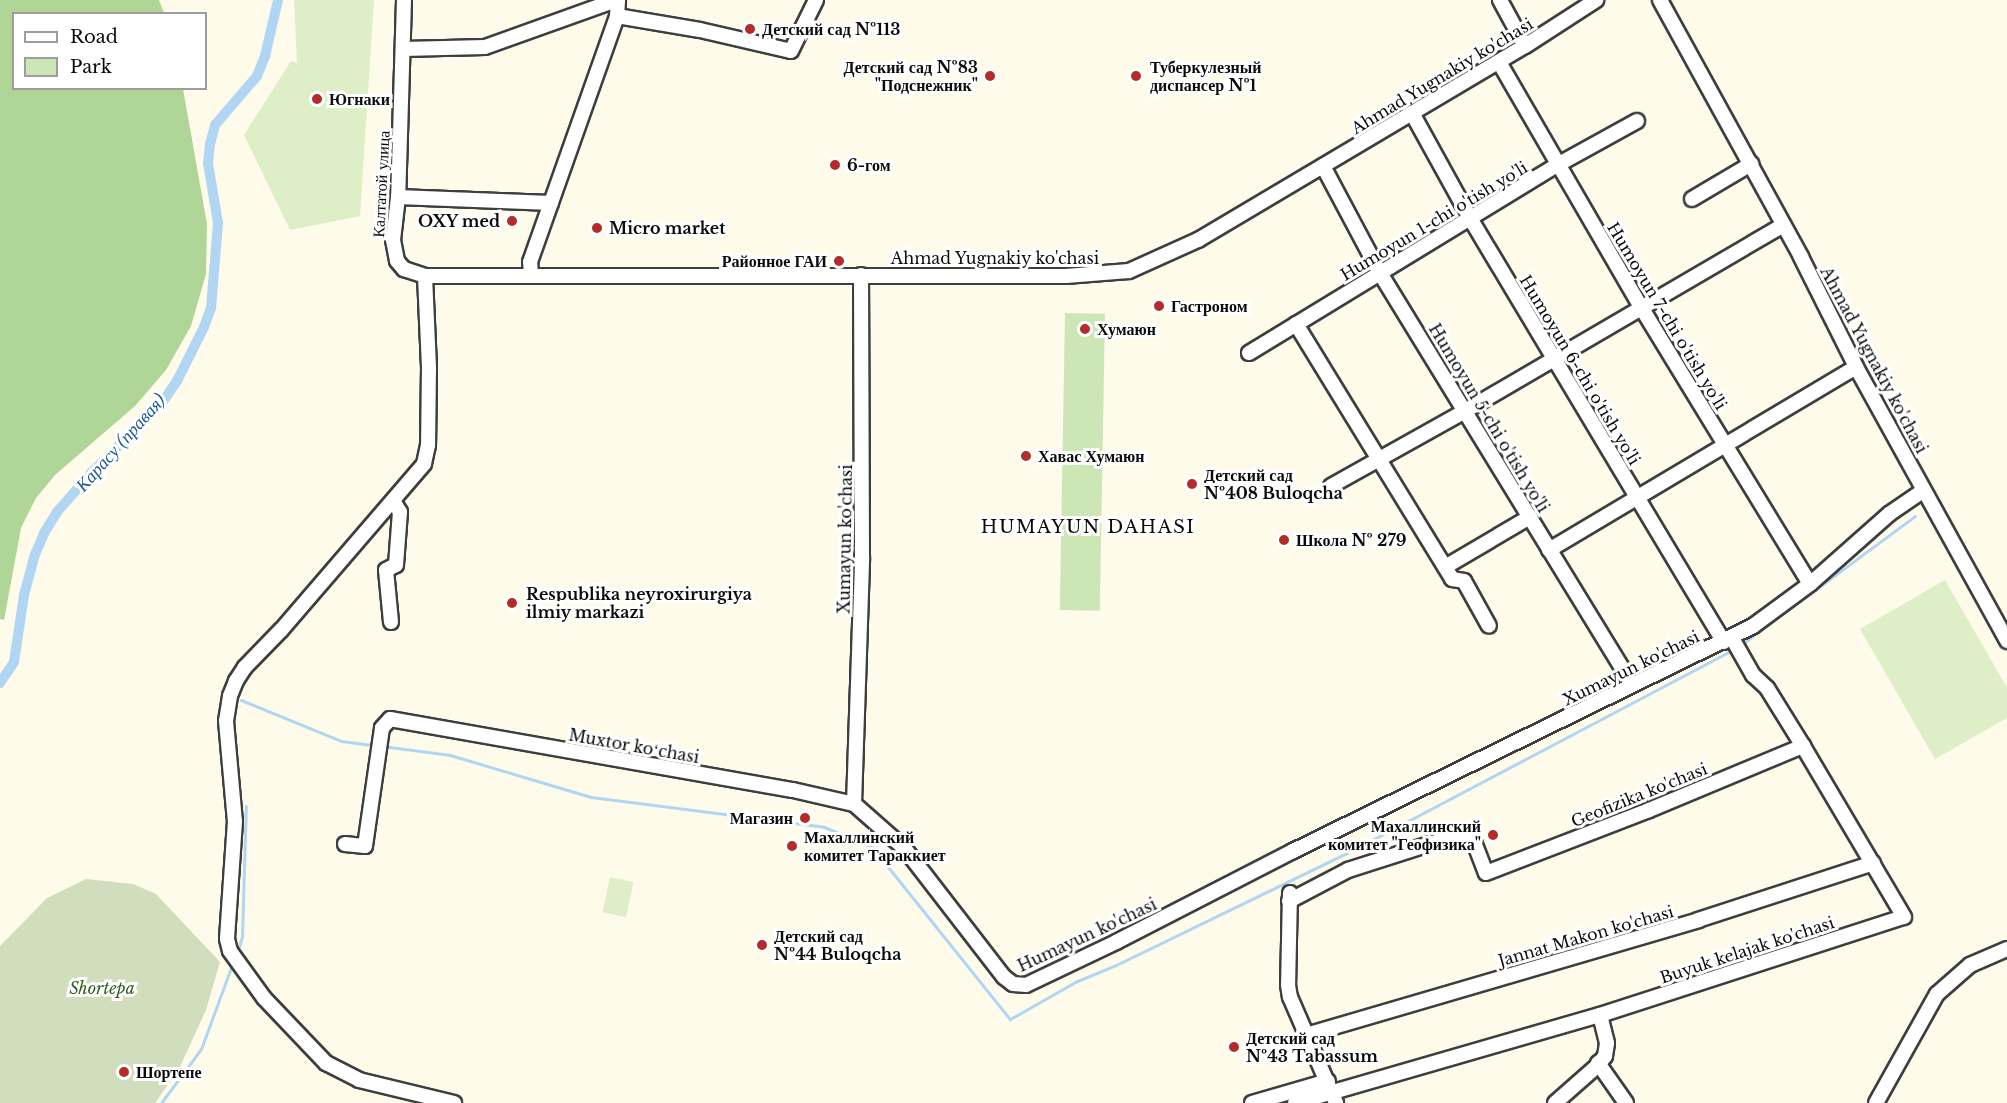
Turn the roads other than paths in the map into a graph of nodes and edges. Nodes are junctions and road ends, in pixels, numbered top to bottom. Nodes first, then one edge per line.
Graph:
1 (404, 0) edge
2 (617, 0) edge
3 (816, 0) edge
4 (1500, 0) edge
5 (1596, 0) edge
6 (1660, 0) edge
7 (617, 16) junction
8 (1526, 46) junction
9 (403, 49) junction
10 (1499, 62) junction
11 (1413, 113) junction
12 (1637, 120) dead end
13 (1559, 164) junction
14 (1751, 164) junction
15 (1323, 166) junction
16 (398, 197) junction
17 (1692, 199) dead end
18 (551, 203) junction
19 (1470, 218) junction
20 (1782, 226) junction
21 (397, 261) joint
22 (1380, 273) junction
23 (531, 275) junction
24 (861, 275) junction
25 (425, 276) junction
26 (1641, 307) junction
27 (1296, 324) junction
28 (1249, 353) dead end
29 (1555, 359) junction
30 (1856, 367) junction
31 (1466, 411) junction
32 (1725, 447) junction
33 (1378, 460) junction
34 (1331, 486) dead end
35 (1924, 490) junction
36 (1637, 498) junction
37 (393, 501) junction
38 (1530, 518) junction
39 (1549, 550) junction
40 (1445, 567) junction
41 (1810, 584) junction
42 (391, 622) dead end
43 (1489, 626) dead end
44 (1728, 640) junction
45 (2007, 641) edge
46 (1632, 684) junction
47 (1803, 746) junction
48 (854, 804) junction
49 (1327, 835) joint
50 (345, 844) dead end
51 (1874, 863) junction
52 (1904, 917) joint
53 (2007, 949) edge
54 (1600, 1015) junction
55 (1306, 1035) junction
56 (1598, 1063) junction
57 (1332, 1092) edge
58 (454, 1103) edge
59 (1252, 1103) edge
60 (1295, 1103) edge
61 (1555, 1103) edge
62 (1626, 1103) edge
63 (1876, 1103) edge

1 - 9 street, Калтатой улица
2 - 7 street
2 - 9 street
3 - 7 street
4 - 8 street
5 - 8 street, Ahmad Yugnakiy ko'chasi
6 - 14 street, Ahmad Yugnakiy ko'chasi
7 - 18 street
8 - 10 street, Ahmad Yugnakiy ko'chasi
9 - 16 street, Калтатой улица
10 - 11 street, Ahmad Yugnakiy ko'chasi
10 - 13 street, Humoyun 7-chi o'tish yo'li
11 - 15 street, Ahmad Yugnakiy ko'chasi
11 - 19 street, Humoyun 6-chi o'tish yo'li
12 - 13 street, Humoyun 1-chi o'tish yo'li
13 - 19 street, Humoyun 1-chi o'tish yo'li
13 - 26 street, Humoyun 7-chi o'tish yo'li
14 - 17 street
14 - 20 street, Ahmad Yugnakiy ko'chasi
15 - 22 street, Humoyun 5-chi o'tish yo'li
15 - 24 street, Ahmad Yugnakiy ko'chasi
16 - 18 street
16 - 21 street, Калтатой улица
18 - 23 street
19 - 22 street, Humoyun 1-chi o'tish yo'li
19 - 29 street, Humoyun 6-chi o'tish yo'li
20 - 26 street
20 - 30 street, Ahmad Yugnakiy ko'chasi
21 - 25 street, Ahmad Yugnakiy ko'chasi
22 - 27 street, Humoyun 1-chi o'tish yo'li
22 - 31 street, Humoyun 5-chi o'tish yo'li
23 - 24 street, Ahmad Yugnakiy ko'chasi
23 - 25 street, Ahmad Yugnakiy ko'chasi
24 - 48 street, Xumayun ko'chasi
25 - 37 street
26 - 29 street
26 - 32 street, Humoyun 7-chi o'tish yo'li
27 - 28 street, Humoyun 1-chi o'tish yo'li
27 - 33 street
29 - 31 street
29 - 36 street, Humoyun 6-chi o'tish yo'li
30 - 32 street
30 - 35 street, Ahmad Yugnakiy ko'chasi
31 - 33 street
31 - 38 street, Humoyun 5-chi o'tish yo'li
32 - 36 street
32 - 41 street, Humoyun 7-chi o'tish yo'li
33 - 34 street
33 - 40 street
35 - 41 street, Xumayun ko'chasi
35 - 45 street, Ahmad Yugnakiy ko'chasi
36 - 39 street
36 - 44 street, Humoyun 6-chi o'tish yo'li
37 - 42 street
37 - 58 street
38 - 39 street, Humoyun 5-chi o'tish yo'li
38 - 40 street
39 - 46 street, Humoyun 5-chi o'tish yo'li
40 - 43 street
41 - 44 street, Xumayun ko'chasi
44 - 46 street, Xumayun ko'chasi
44 - 47 street, Humoyun 6-chi o'tish yo'li
46 - 49 street, Xumayun ko'chasi
47 - 51 street, Humoyun 6-chi o'tish yo'li
47 - 55 street, Geofizika ko'chasi
48 - 49 street, Humayun ko'chasi
48 - 50 street, Muxtor koʻchasi
51 - 52 street, Humoyun 6-chi o'tish yo'li
51 - 55 street, Jannat Makon ko'chasi
52 - 54 street, Buyuk kelajak ko'chasi
53 - 63 street
54 - 56 street
54 - 57 street, Buyuk kelajak ko'chasi
55 - 57 street
56 - 61 street
56 - 62 street
57 - 59 street
57 - 60 street

